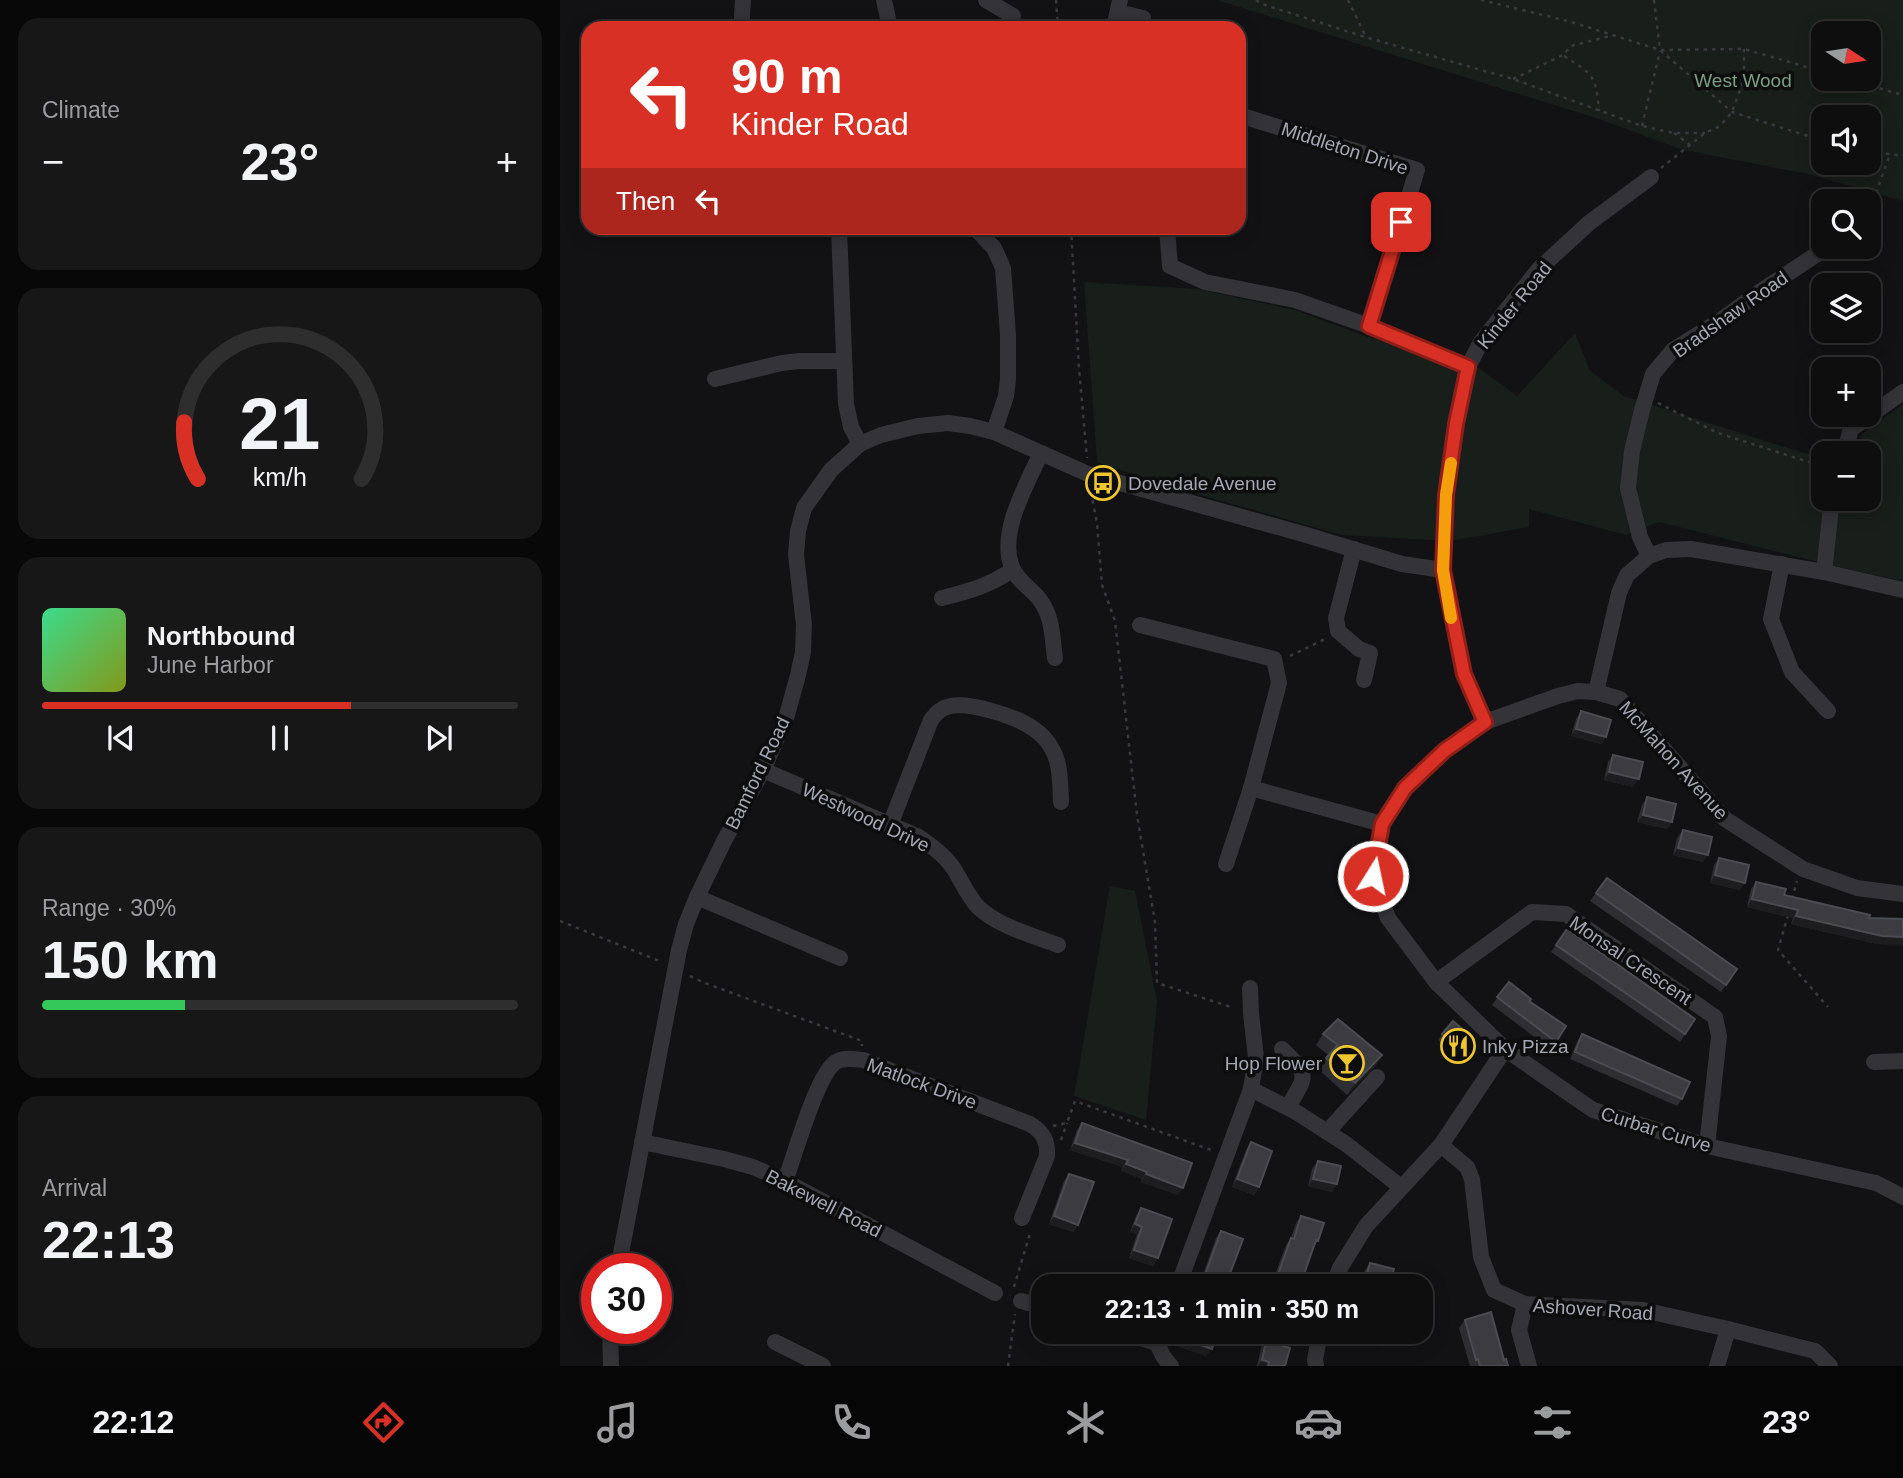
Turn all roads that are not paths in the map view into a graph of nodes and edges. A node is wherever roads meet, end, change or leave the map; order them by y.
1 (743, 0) edge
2 (885, 0) edge
3 (986, 0) edge
4 (1118, 13) edge
5 (1013, 16) dead end
6 (742, 18) dead end
7 (1143, 18) dead end
8 (889, 21) edge
9 (1246, 117) edge
10 (1651, 177) road end
11 (839, 235) edge
12 (983, 235) edge
13 (1168, 235) edge
14 (1811, 258) edge
15 (1369, 326) junction
16 (742, 355) dead end
17 (844, 361) junction
18 (1468, 367) junction
19 (749, 371) junction
20 (715, 379) dead end
21 (1903, 392) edge
22 (994, 432) junction
23 (1848, 441) edge
24 (860, 444) junction
25 (1041, 453) junction
26 (1831, 511) edge
27 (1354, 549) junction
28 (1649, 556) junction
29 (1782, 564) junction
30 (1012, 570) junction
31 (1443, 570) junction
32 (1824, 572) junction
33 (1903, 590) edge
34 (942, 598) dead end
35 (1140, 625) dead end
36 (1055, 658) dead end
37 (1364, 680) dead end
38 (1596, 692) junction
39 (1828, 711) dead end
40 (1485, 722) junction
41 (763, 771) junction
42 (1251, 788) junction
43 (1061, 802) dead end
44 (1382, 824) junction
45 (890, 825) junction
46 (1226, 864) dead end
47 (1903, 894) edge
48 (697, 897) junction
49 (1058, 945) dead end
50 (841, 958) dead end
51 (1436, 982) junction
52 (1250, 988) dead end
53 (1282, 1049) dead end
54 (1505, 1049) junction
55 (1903, 1061) edge
56 (1874, 1062) dead end
57 (1377, 1077) dead end
58 (1251, 1090) junction
59 (1287, 1107) junction
60 (1327, 1132) junction
61 (642, 1142) junction
62 (1441, 1145) junction
63 (1707, 1146) junction
64 (785, 1181) junction
65 (1401, 1187) junction
66 (1903, 1197) edge
67 (1022, 1218) dead end
68 (621, 1253) edge
69 (1183, 1274) edge
70 (1338, 1274) edge
71 (995, 1293) dead end
72 (1021, 1301) dead end
73 (1031, 1304) edge
74 (1525, 1304) junction
75 (1728, 1329) junction
76 (775, 1342) dead end
77 (610, 1344) edge
78 (1160, 1344) edge
79 (1318, 1344) edge
80 (611, 1366) edge
81 (822, 1366) edge
82 (1171, 1366) edge
83 (1316, 1366) edge
84 (1529, 1366) edge
85 (1717, 1366) edge
86 (1830, 1366) edge

1 - 6 street
2 - 8 street
3 - 5 street
4 - 7 street
9 - 15 street, Middleton Drive
10 - 18 street, Kinder Road
11 - 17 street
12 - 22 street
13 - 15 street
14 - 28 street, Bradshaw Road
15 - 18 street
16 - 19 street
17 - 19 street
17 - 24 street
18 - 31 street, Kinder Road
19 - 20 street
21 - 23 street
22 - 24 street, Bamford Road
22 - 25 street, Bamford Road
24 - 41 street, Bamford Road
25 - 27 street, Bamford Road
25 - 30 street
26 - 32 street
27 - 31 street
27 - 37 street
28 - 29 street
28 - 38 street, McMahon Avenue
29 - 32 street
29 - 39 street
30 - 34 street
30 - 36 street
31 - 40 street, Kinder Road
32 - 33 street
35 - 42 street
38 - 40 street, McMahon Avenue
38 - 47 street, McMahon Avenue
40 - 44 street, Curbar Curve
41 - 45 street, Westwood Drive
41 - 48 street, Bamford Road
42 - 44 street
42 - 46 street
43 - 45 street
44 - 51 street, Curbar Curve
45 - 49 street, Westwood Drive
48 - 50 street
48 - 61 street, Bamford Road
51 - 54 street, Curbar Curve
51 - 63 street, Monsal Crescent
52 - 58 street
53 - 59 street
54 - 62 street
54 - 63 street, Curbar Curve
55 - 56 street
57 - 60 street
58 - 59 street
58 - 69 street
59 - 60 street
60 - 65 street
61 - 64 street, Bakewell Road
61 - 68 street, Bamford Road
62 - 65 street
62 - 74 street, Ashover Road
63 - 66 street, Curbar Curve
64 - 67 street, Matlock Drive
64 - 71 street, Bakewell Road
65 - 70 street
72 - 73 street
74 - 75 street, Ashover Road
74 - 84 street
75 - 85 street
75 - 86 street, Ashover Road
76 - 81 street
77 - 80 street
78 - 82 street
79 - 83 street

